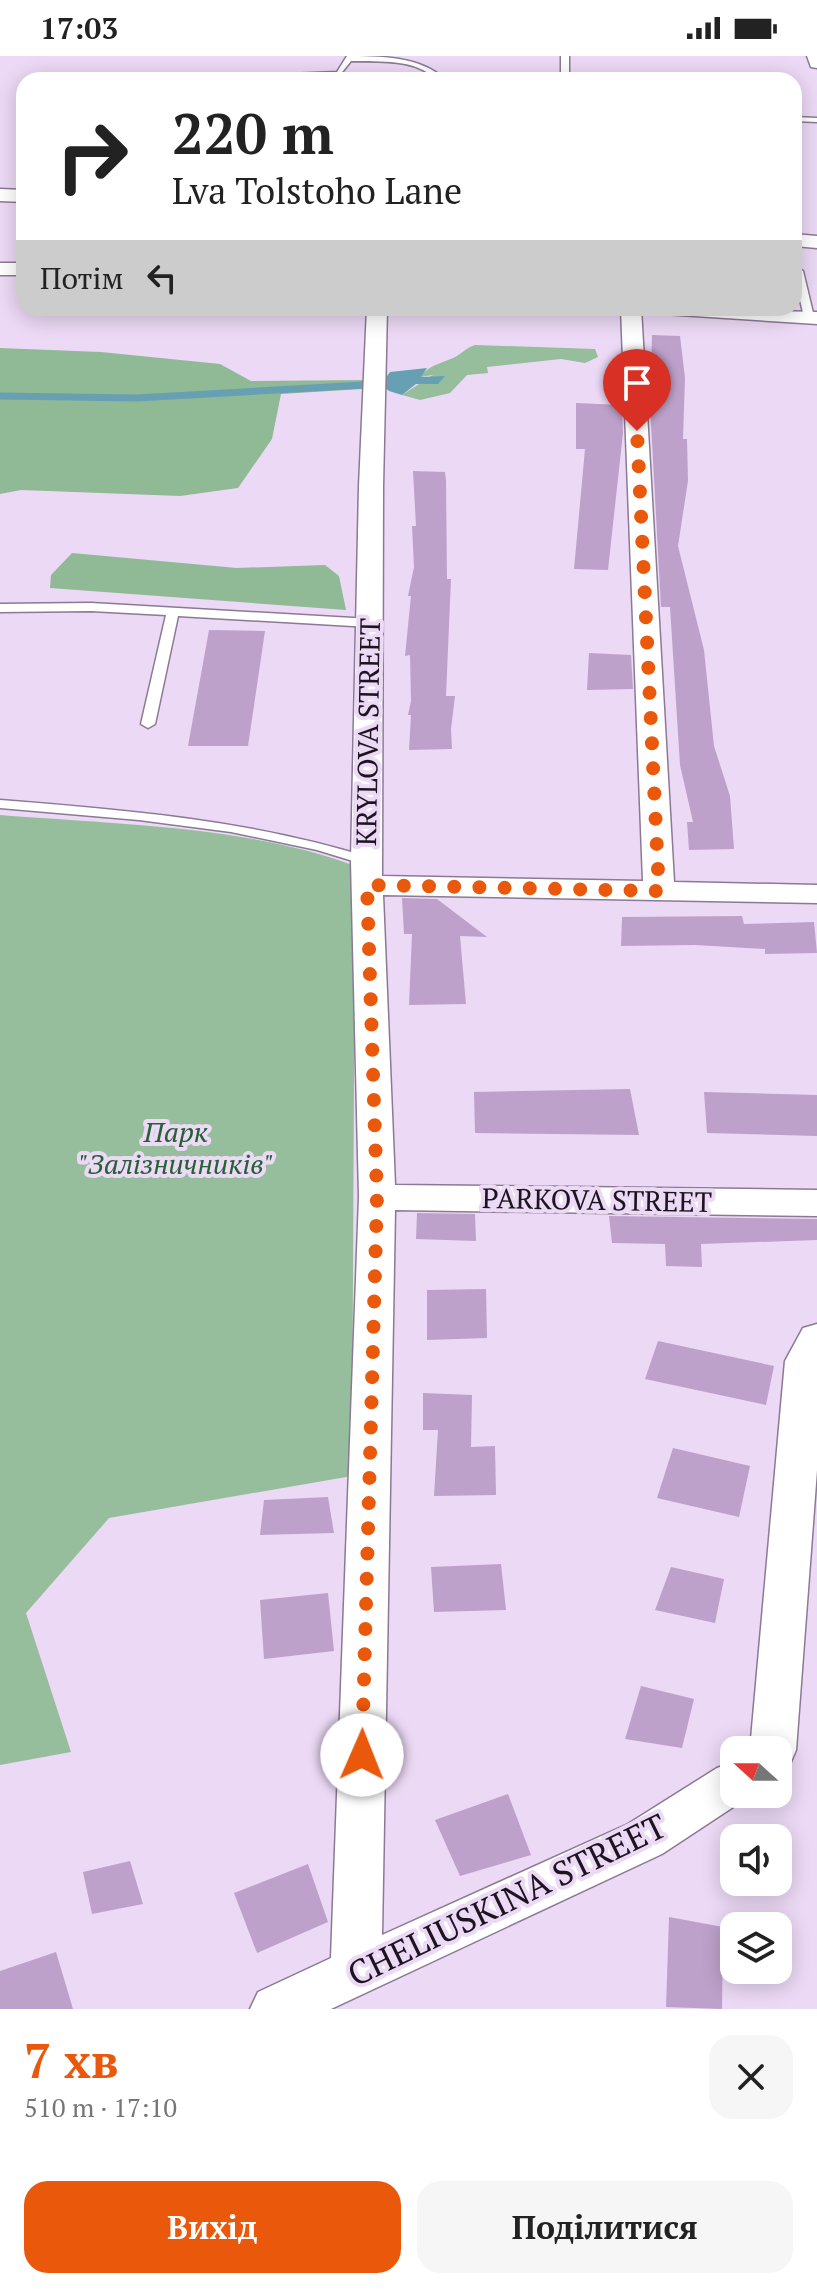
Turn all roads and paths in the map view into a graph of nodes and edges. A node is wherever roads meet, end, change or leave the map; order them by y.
1 (815, 56) edge
2 (351, 58) edge
3 (817, 63) edge
4 (432, 72) edge
5 (802, 284) edge
6 (377, 316) edge
7 (631, 316) edge
8 (783, 316) edge
9 (813, 318) edge
10 (0, 608) edge
11 (173, 612) junction
12 (370, 623) junction
13 (148, 724) dead end
14 (0, 804) edge
15 (366, 873) junction
16 (659, 891) junction
17 (817, 894) edge
18 (377, 1197) junction
19 (817, 1203) edge
20 (817, 1338) edge
21 (774, 1736) edge
22 (720, 1792) edge
23 (356, 1972) junction
24 (276, 2009) edge

1 - 3 street
2 - 4 lane
5 - 9 lane
6 - 12 street, KRYLOVA STREET
7 - 16 street
8 - 9 street
10 - 11 lane
11 - 12 lane
11 - 13 lane
12 - 15 street, KRYLOVA STREET
14 - 15 lane
15 - 16 street
15 - 18 street, KRYLOVA STREET
16 - 17 street
18 - 19 street, PARKOVA STREET
18 - 23 street, KRYLOVA STREET
20 - 21 street
22 - 23 street, CHELIUSKINA STREET
23 - 24 street, CHELIUSKINA STREET

